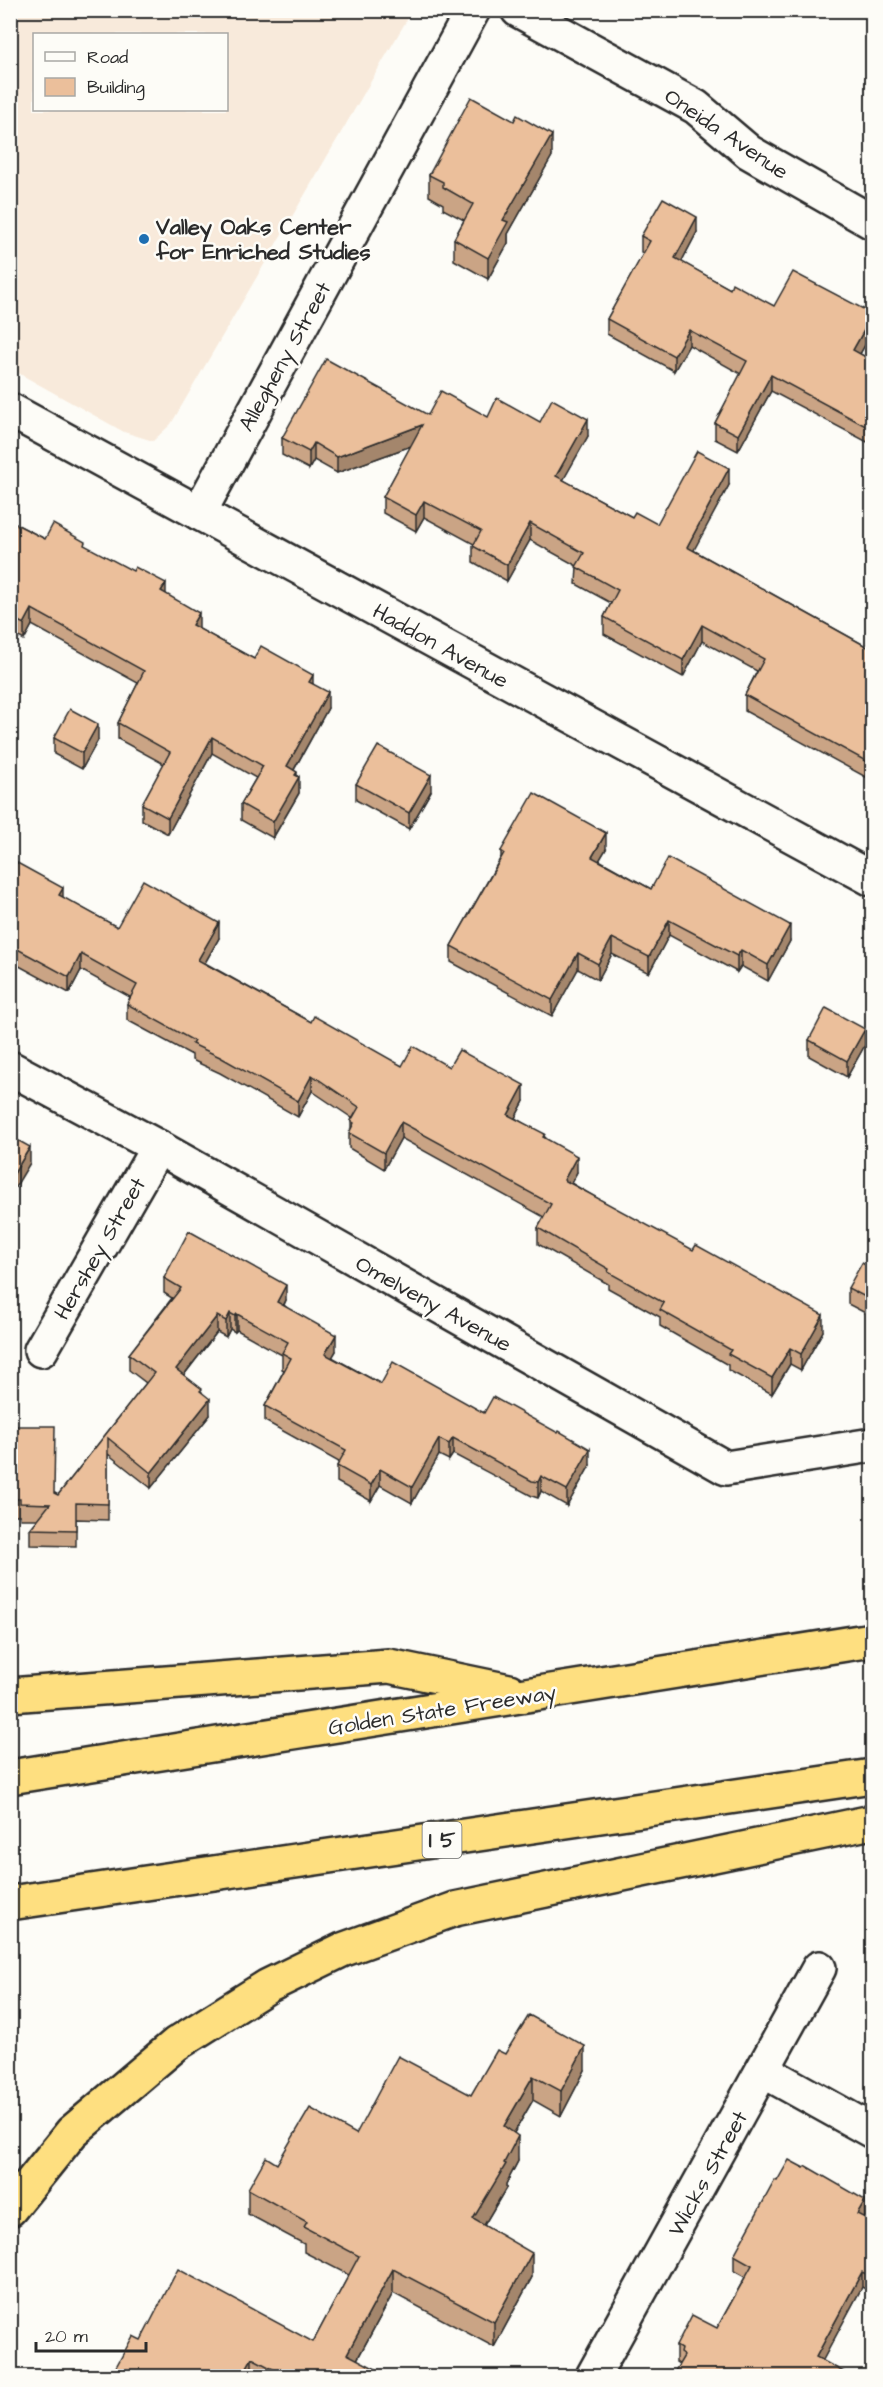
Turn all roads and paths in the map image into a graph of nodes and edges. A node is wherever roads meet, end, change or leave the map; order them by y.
1 (473, 10) edge
2 (518, 10) edge
3 (873, 222) edge
4 (10, 410) edge
5 (199, 513) junction
6 (873, 879) edge
7 (10, 1068) edge
8 (158, 1147) junction
9 (41, 1350) dead end
10 (873, 1445) edge
11 (873, 1640) edge
12 (10, 1695) edge
13 (530, 1695) junction
14 (873, 1776) edge
15 (10, 1777) edge
16 (873, 1822) edge
17 (10, 1903) edge
18 (819, 1968) dead end
19 (764, 2071) junction
20 (873, 2131) edge
21 (10, 2209) edge
22 (593, 2376) edge

1 - 5 street, Allegheny Street
2 - 3 street, Oneida Avenue
4 - 5 street, Haddon Avenue
5 - 6 street, Haddon Avenue
7 - 8 street, Omelveny Avenue
8 - 9 street, Hershey Street
8 - 10 street, Omelveny Avenue
11 - 13 highway, Golden State Freeway
12 - 13 highway
13 - 15 highway, Golden State Freeway
14 - 17 highway, I 5
16 - 21 highway
18 - 19 street, Wicks Street
19 - 20 street
19 - 22 street, Wicks Street

